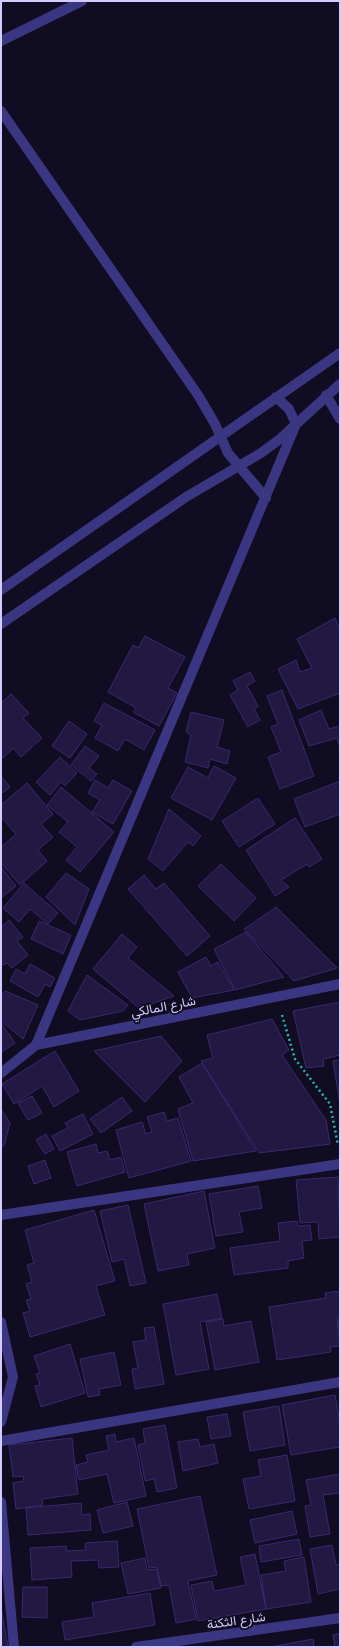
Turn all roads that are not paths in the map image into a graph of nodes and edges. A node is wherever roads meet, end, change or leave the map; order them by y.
1 (82, 1) edge
2 (1, 41) edge
3 (1, 111) edge
4 (340, 353) edge
5 (340, 384) edge
6 (326, 395) junction
7 (276, 397) junction
8 (340, 419) edge
9 (296, 424) junction
10 (221, 437) junction
11 (239, 467) junction
12 (266, 498) junction
13 (1, 590) edge
14 (1, 624) edge
15 (340, 984) edge
16 (36, 1045) junction
17 (1, 1073) edge
18 (340, 1164) edge
19 (1, 1215) edge
20 (1, 1322) edge
21 (340, 1382) edge
22 (1, 1422) edge
23 (1, 1441) edge
24 (1, 1502) edge
25 (340, 1618) edge
26 (14, 1647) edge
27 (136, 1647) edge

1 - 2 street
3 - 10 street
4 - 7 street
5 - 6 street
6 - 8 street
6 - 9 street
7 - 9 street
7 - 10 street
9 - 11 street
9 - 12 street
10 - 11 street
10 - 13 street
11 - 12 street
11 - 14 street
12 - 16 street
15 - 16 street, شارع المالكي
16 - 17 street, شارع المالكي
18 - 19 street
20 - 22 street
21 - 23 street
24 - 26 street
25 - 27 street, شارع الثكنة

